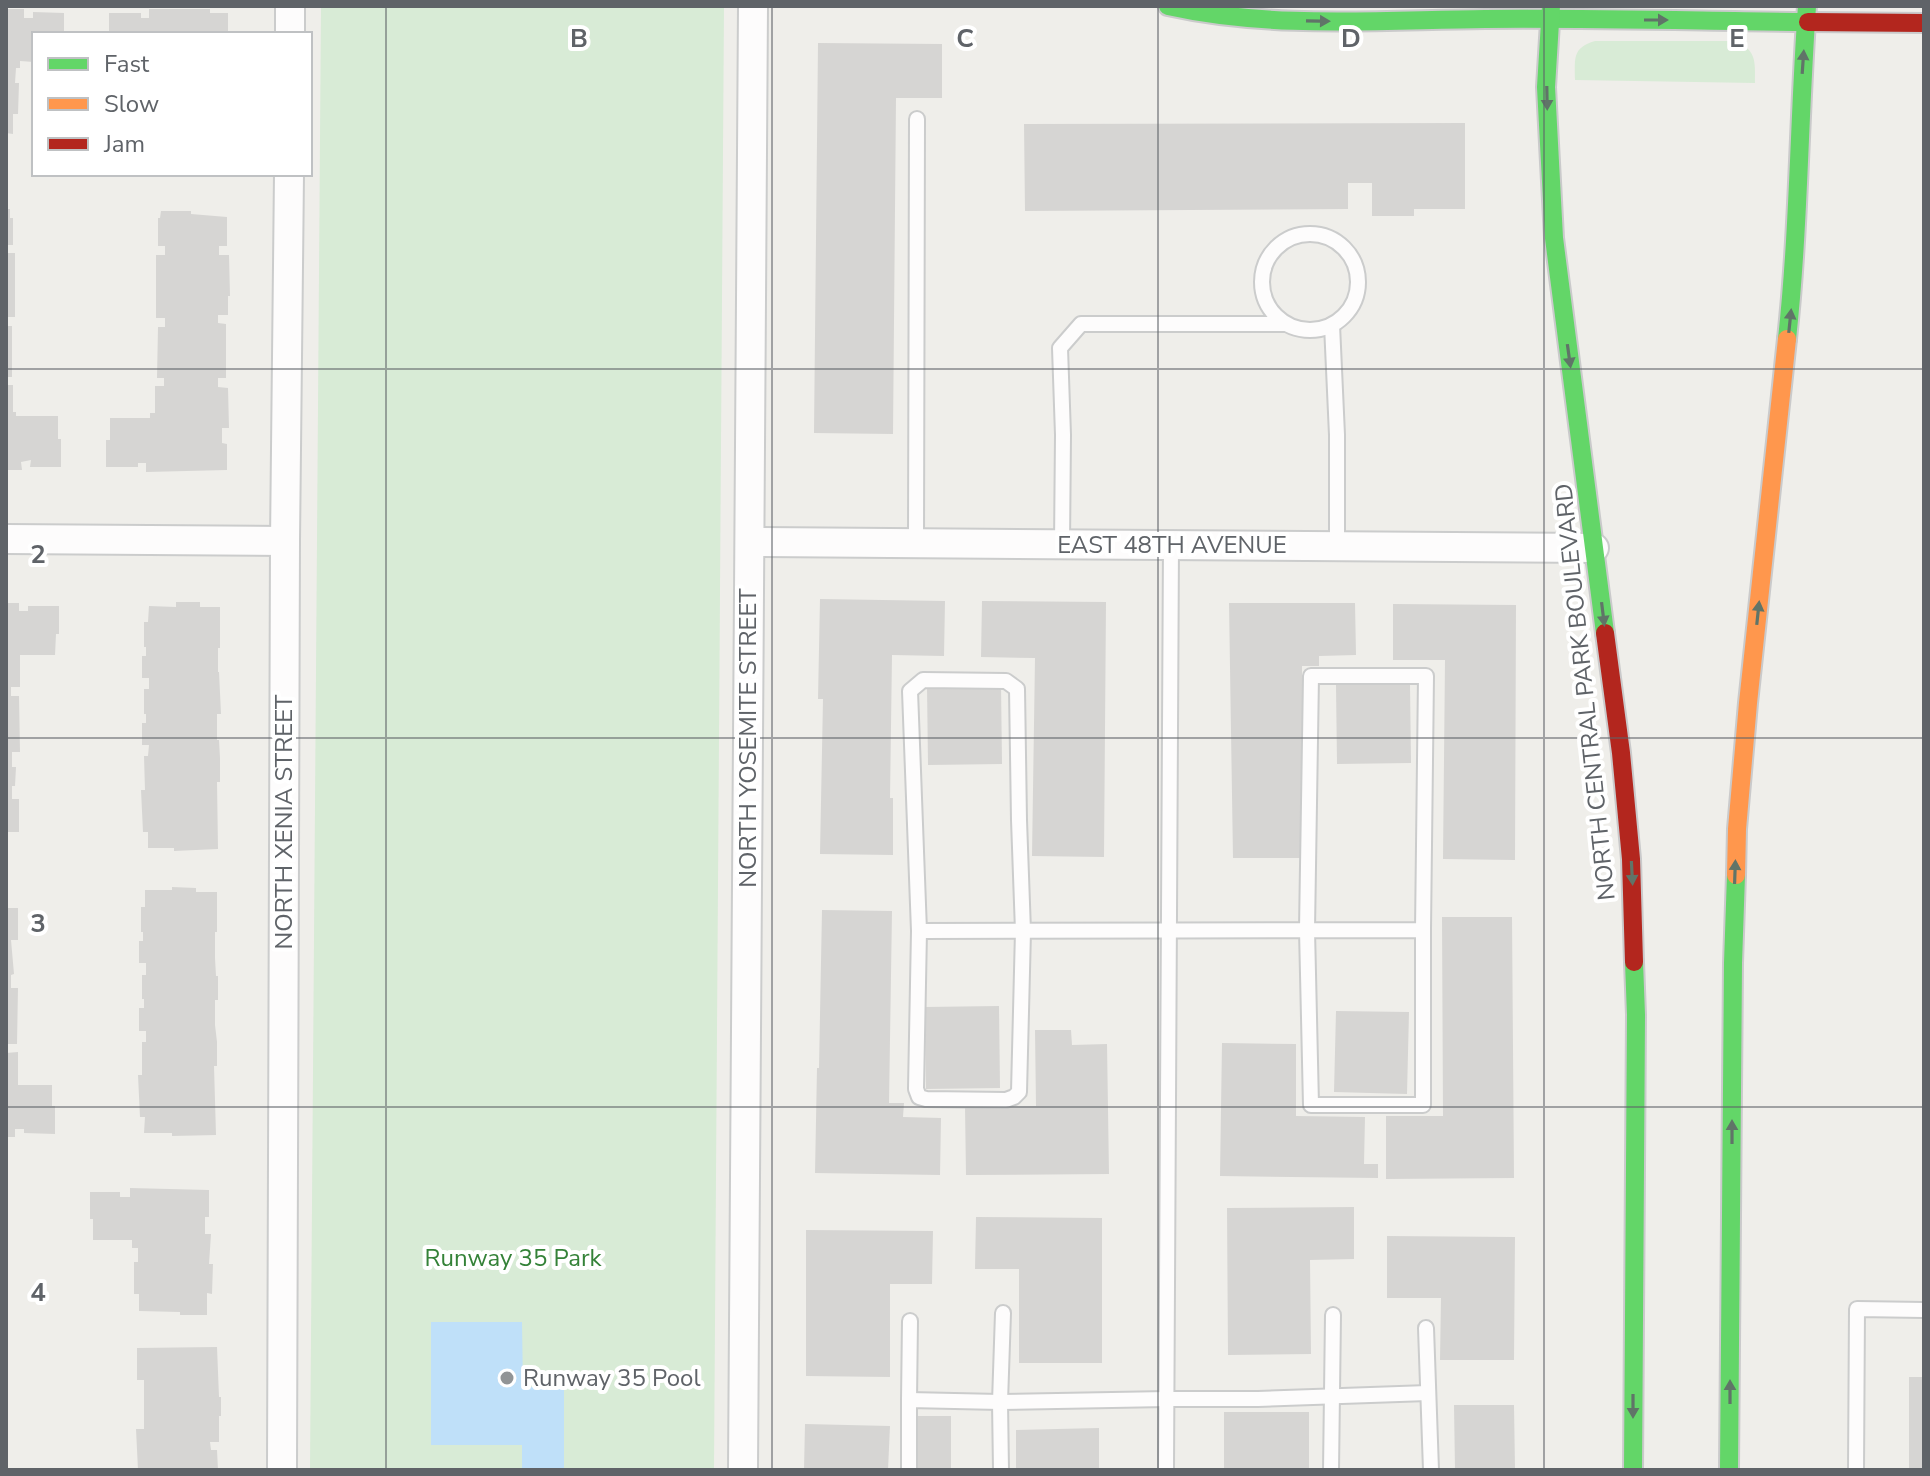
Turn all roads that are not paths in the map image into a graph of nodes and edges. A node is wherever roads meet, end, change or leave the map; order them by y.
1 (290, 6) edge
2 (753, 6) edge
3 (1168, 6) edge
4 (1551, 13) edge
5 (1806, 14) edge
6 (1924, 23) edge
7 (290, 32) edge
8 (917, 119) dead end
9 (289, 176) edge
10 (1285, 324) junction
11 (1332, 325) junction
12 (6, 539) edge
13 (285, 541) junction
14 (750, 542) junction
15 (916, 543) junction
16 (1062, 544) junction
17 (1171, 544) junction
18 (1337, 546) junction
19 (1594, 548) junction
20 (1307, 930) junction
21 (1423, 930) junction
22 (919, 931) junction
23 (1023, 931) junction
24 (1169, 932) junction
25 (1924, 1310) edge
26 (1003, 1313) dead end
27 (1333, 1315) dead end
28 (910, 1321) dead end
29 (1426, 1328) dead end
30 (1428, 1393) junction
31 (1330, 1396) junction
32 (1167, 1399) junction
33 (909, 1400) junction
34 (1000, 1402) junction
35 (282, 1470) edge
36 (743, 1470) edge
37 (909, 1470) edge
38 (1001, 1470) edge
39 (1166, 1470) edge
40 (1331, 1470) edge
41 (1431, 1470) edge
42 (1633, 1470) edge
43 (1729, 1470) edge
44 (1856, 1470) edge

1 - 7 street
2 - 14 street, NORTH YOSEMITE STREET
3 -> 4 main road
4 -> 5 main road
4 -> 19 main road, NORTH CENTRAL PARK BOULEVARD
5 - 6 main road
43 -> 5 main road
8 - 15 lane
9 - 13 street, NORTH XENIA STREET
10 - 11 lane
10 - 11 lane
10 - 16 lane
11 - 18 lane
12 - 13 street
13 - 35 street, NORTH XENIA STREET
14 - 15 street, EAST 48TH AVENUE
14 - 36 street, NORTH YOSEMITE STREET
15 - 16 street, EAST 48TH AVENUE
16 - 17 street, EAST 48TH AVENUE
17 - 18 street, EAST 48TH AVENUE
17 - 24 lane
18 - 19 street, EAST 48TH AVENUE
19 -> 42 main road, NORTH CENTRAL PARK BOULEVARD
20 - 21 lane
20 - 21 lane
20 - 21 lane
20 - 24 lane
22 - 23 lane
22 - 23 lane
22 - 23 lane
23 - 24 lane
24 - 32 lane
25 - 44 lane
26 - 34 lane
27 - 31 lane
28 - 33 lane
29 - 30 lane
30 - 31 lane
30 - 41 lane
31 - 32 lane
31 - 40 lane
32 - 34 lane
32 - 39 lane
33 - 34 lane
33 - 37 lane
34 - 38 lane

